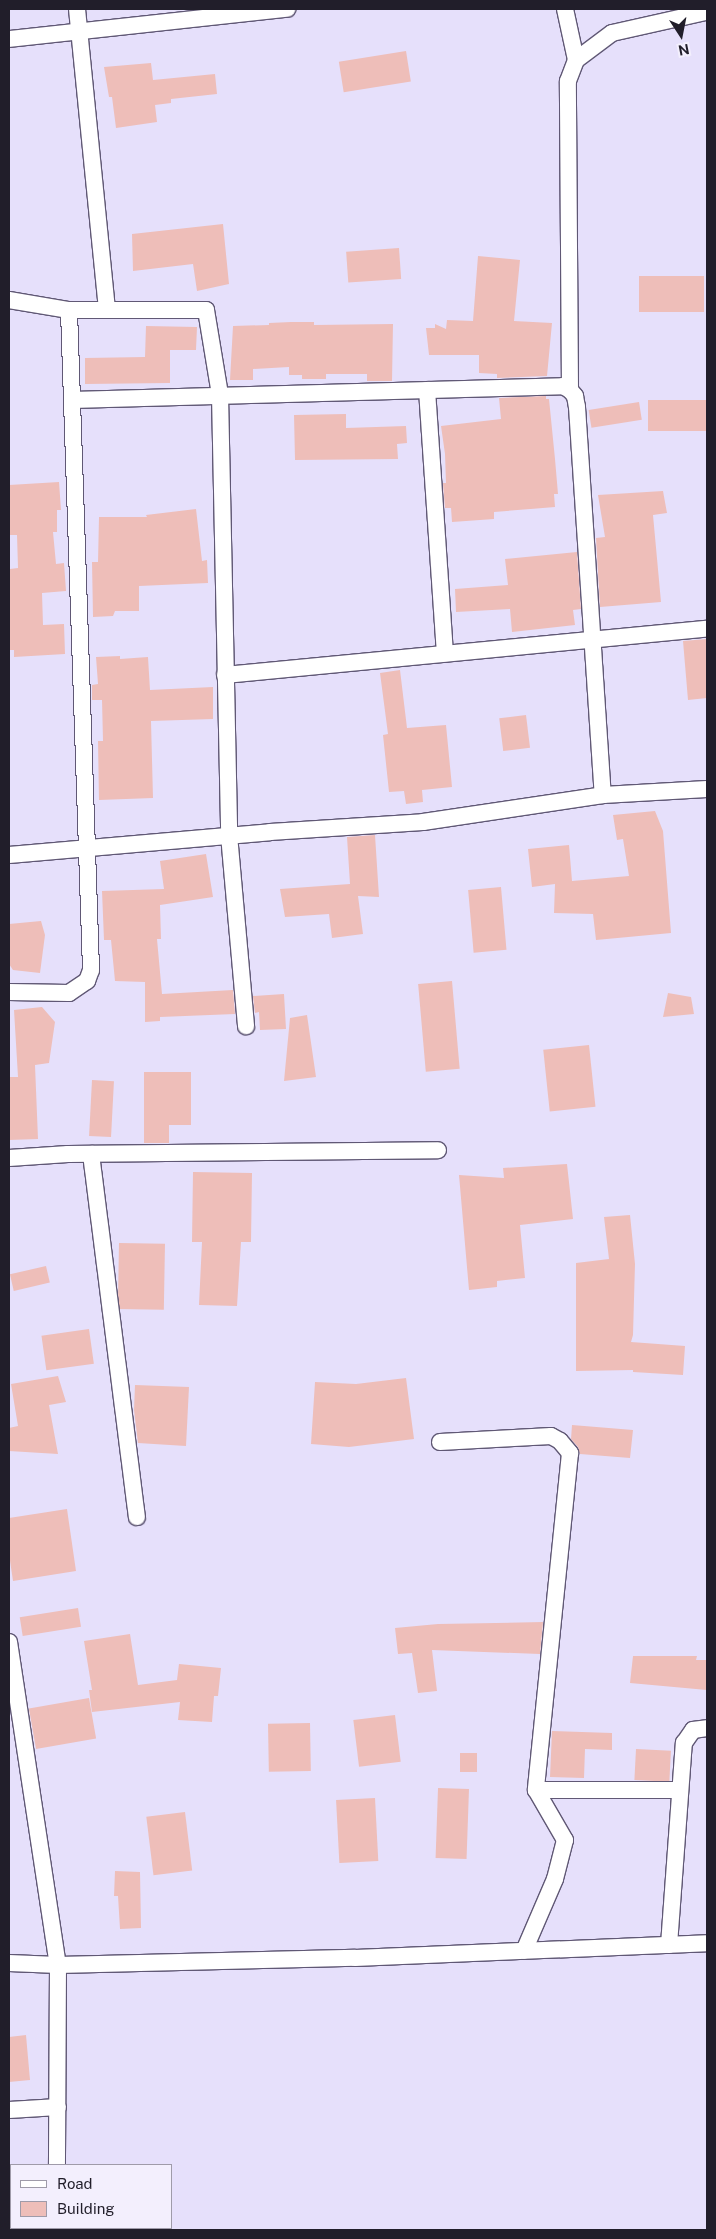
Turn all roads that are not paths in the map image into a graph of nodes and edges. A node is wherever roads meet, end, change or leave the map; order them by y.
1 (78, 9) edge
2 (287, 9) edge
3 (565, 9) edge
4 (231, 11) edge
5 (707, 16) edge
6 (80, 32) junction
7 (9, 39) edge
8 (576, 60) junction
9 (9, 300) edge
10 (108, 309) junction
11 (69, 310) junction
12 (427, 390) junction
13 (570, 390) junction
14 (220, 394) junction
15 (72, 400) junction
16 (707, 629) edge
17 (591, 641) junction
18 (445, 653) junction
19 (225, 675) junction
20 (707, 789) edge
21 (603, 795) junction
22 (229, 835) junction
23 (87, 848) junction
24 (9, 855) edge
25 (9, 992) edge
26 (246, 1026) dead end
27 (438, 1150) dead end
28 (90, 1154) junction
29 (9, 1158) edge
30 (440, 1442) dead end
31 (137, 1517) dead end
32 (9, 1642) edge
33 (707, 1728) edge
34 (536, 1790) junction
35 (680, 1790) junction
36 (707, 1943) edge
37 (669, 1945) junction
38 (524, 1951) junction
39 (9, 1963) edge
40 (58, 1965) junction
41 (58, 2106) junction
42 (9, 2110) edge
43 (57, 2164) edge

1 - 6 street
2 - 4 street
3 - 8 street
4 - 6 street
5 - 8 street
6 - 7 street
6 - 10 street
8 - 13 street
9 - 11 street
10 - 11 street
10 - 14 street
11 - 15 street
12 - 13 street
12 - 14 street
12 - 18 street
13 - 17 street
14 - 15 street
14 - 19 street
15 - 23 street
16 - 17 street
17 - 18 street
17 - 21 street
18 - 19 street
19 - 22 street
20 - 21 street
21 - 22 street
22 - 23 street
22 - 26 street
23 - 24 street
23 - 25 street
27 - 28 street
28 - 29 street
28 - 31 street
30 - 34 street
32 - 40 street
33 - 35 street
34 - 35 street
34 - 38 street
35 - 37 street
36 - 37 street
37 - 38 street
38 - 40 street
39 - 40 street
40 - 41 street
41 - 42 street
41 - 43 street

